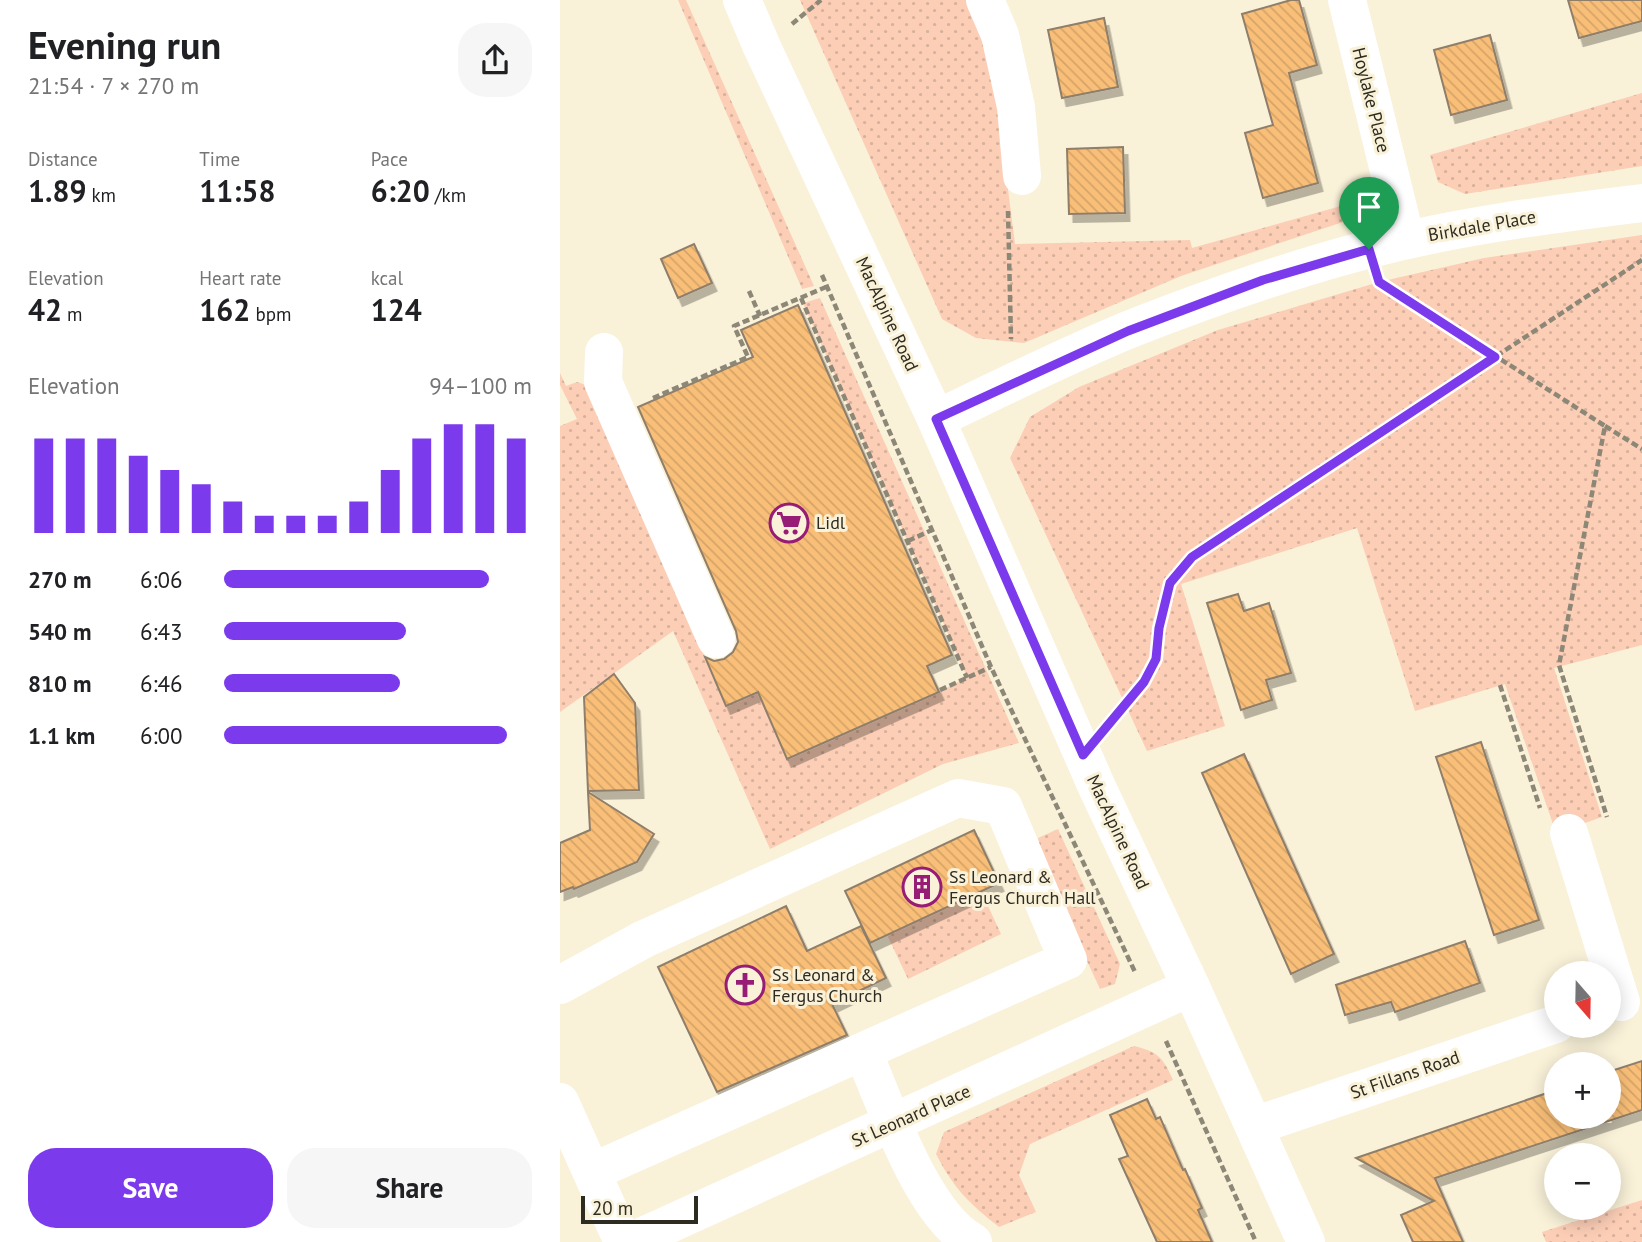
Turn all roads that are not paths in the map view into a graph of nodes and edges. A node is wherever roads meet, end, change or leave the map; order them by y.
1 (742, 0) edge
2 (985, 0) edge
3 (1347, 0) edge
4 (1022, 176) road end
5 (1642, 203) edge
6 (1406, 240) junction
7 (604, 367) road end
8 (936, 419) junction
9 (716, 639) dead end
10 (1569, 834) road end
11 (560, 985) edge
12 (1191, 987) junction
13 (1624, 1002) edge
14 (1544, 1028) edge
15 (863, 1052) junction
16 (560, 1102) edge
17 (894, 1123) junction
18 (1254, 1126) junction
19 (592, 1172) junction
20 (961, 1240) edge
21 (624, 1242) edge
22 (629, 1242) edge
23 (1306, 1242) edge

1 - 8 street, MacAlpine Road
2 - 4 street
3 - 6 street, Hoylake Place
5 - 6 street, Birkdale Place
6 - 8 street, Birkdale Place
7 - 9 street
8 - 12 street, MacAlpine Road
10 - 13 street
11 - 15 street
12 - 17 street, St Leonard Place
12 - 18 street, MacAlpine Road
14 - 18 street, St Fillans Road
15 - 17 street
15 - 19 street
16 - 19 street
17 - 20 street
17 - 22 street, St Leonard Place
18 - 23 street, MacAlpine Road
19 - 21 street

